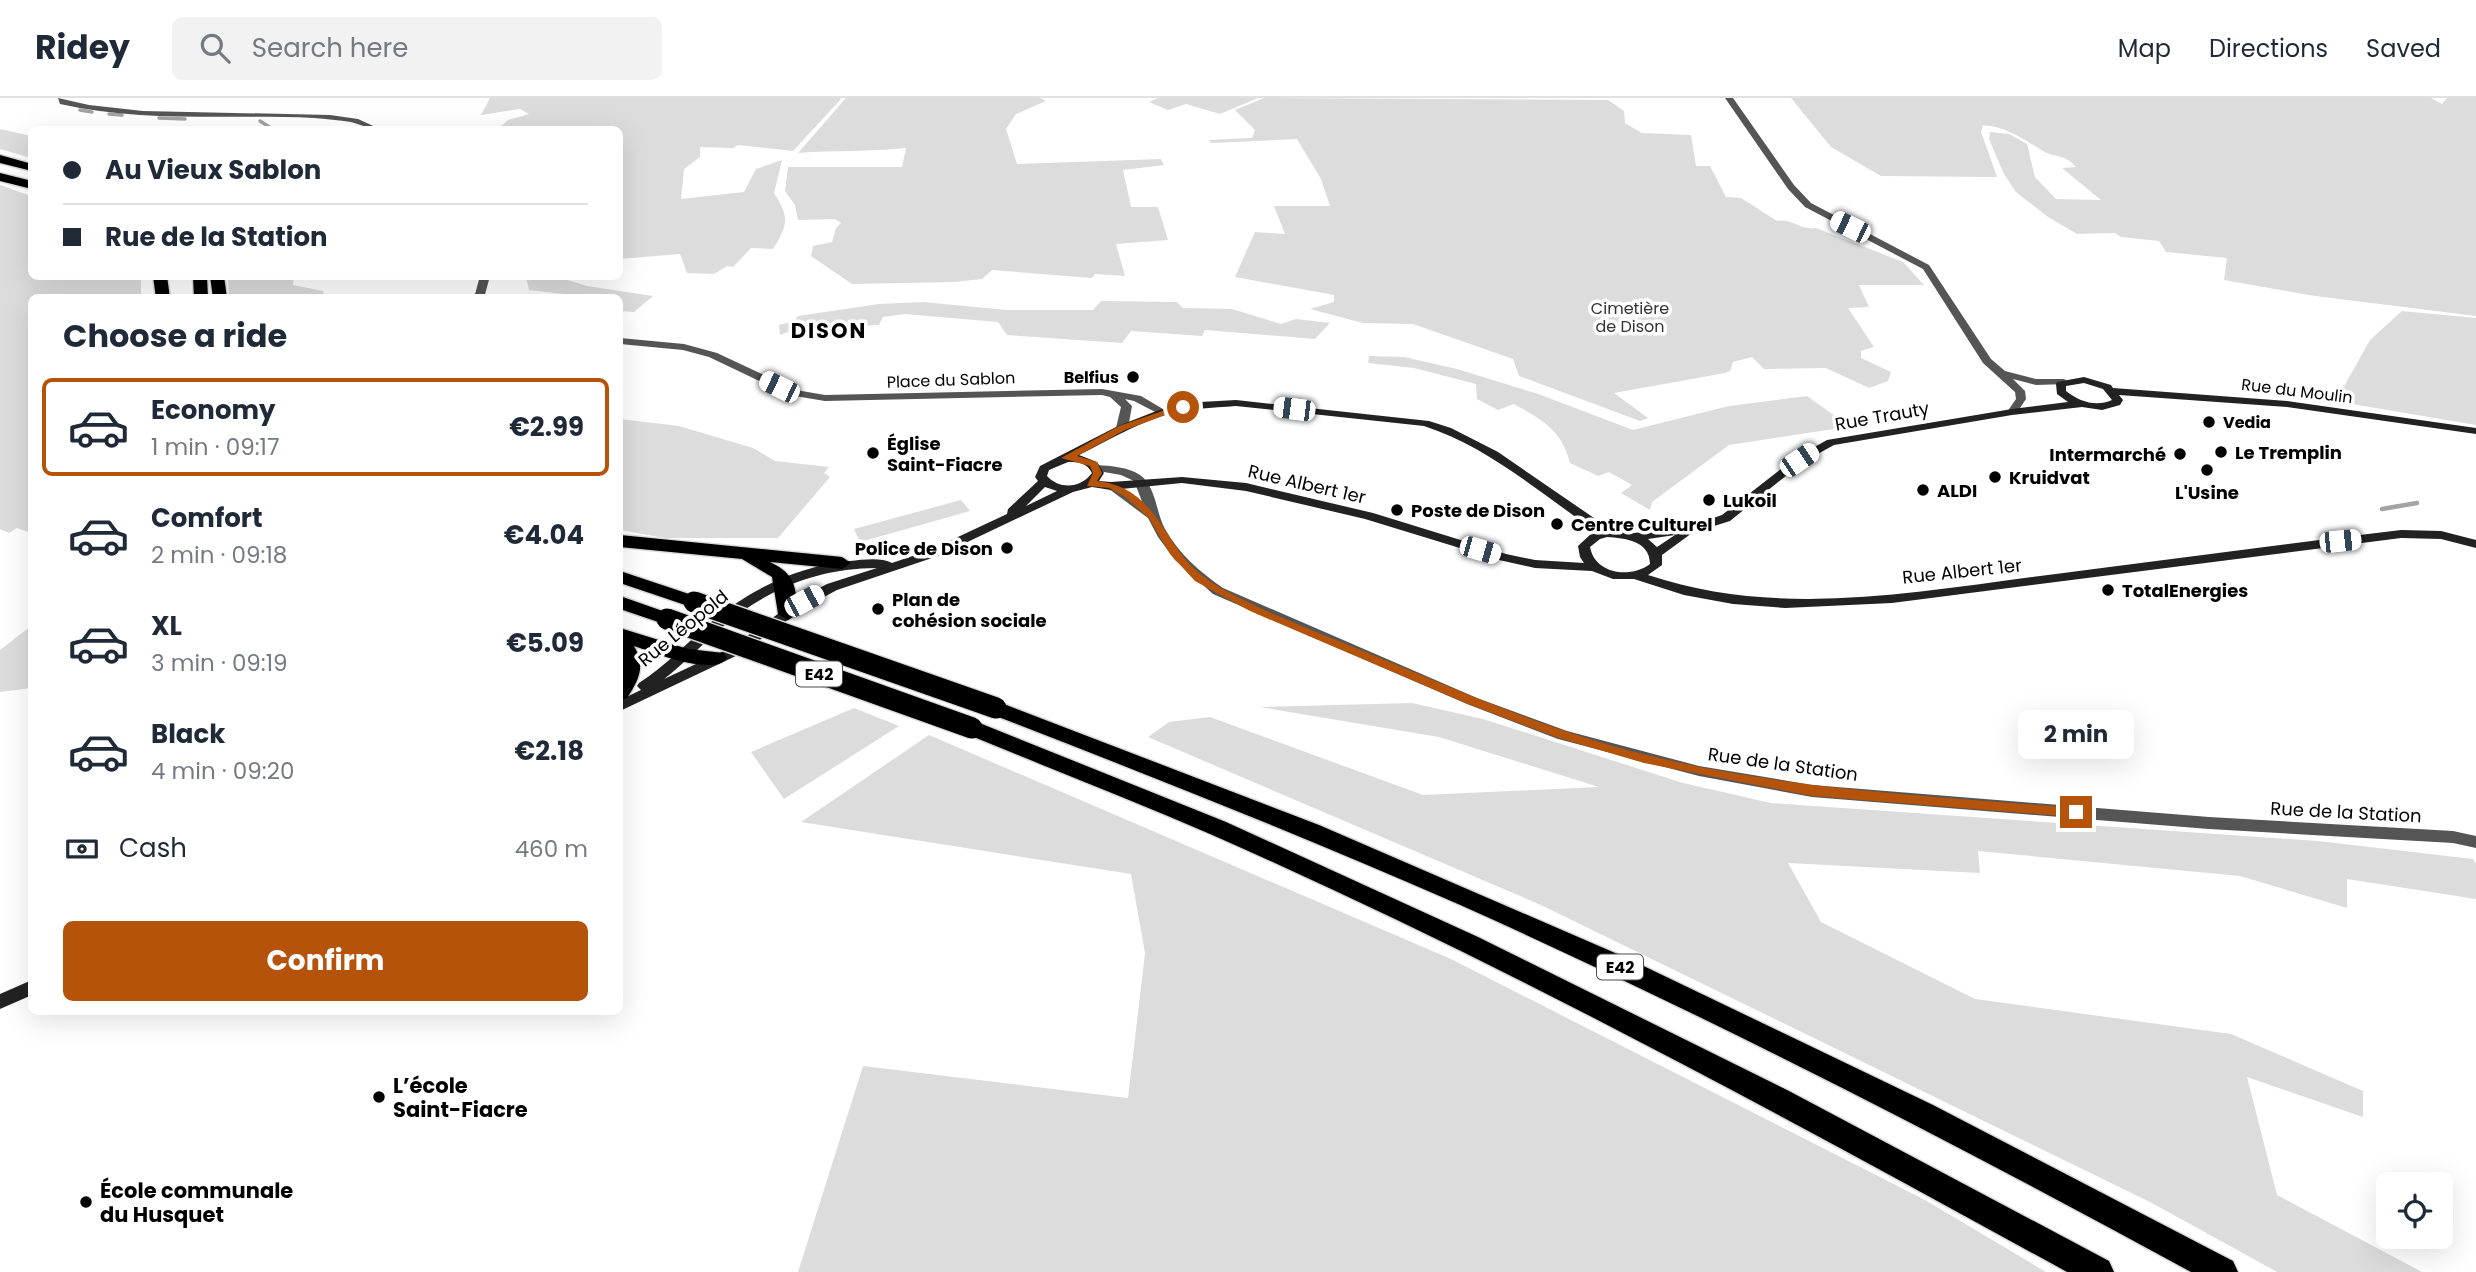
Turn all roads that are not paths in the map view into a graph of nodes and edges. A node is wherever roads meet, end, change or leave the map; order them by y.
1 (62, 98) edge
2 (1729, 98) edge
3 (364, 126) edge
4 (0, 159) edge
5 (28, 167) edge
6 (0, 177) edge
7 (28, 184) edge
8 (623, 341) edge
9 (2000, 371) junction
10 (2063, 387) junction
11 (2113, 391) junction
12 (1110, 393) junction
13 (2082, 404) junction
14 (2016, 411) junction
15 (1163, 412) junction
16 (1122, 428) junction
17 (2476, 431) edge
18 (1066, 458) junction
19 (1097, 468) junction
20 (1044, 482) junction
21 (1142, 483) junction
22 (1090, 484) junction
23 (1111, 486) junction
24 (1071, 489) junction
25 (1153, 516) junction
26 (1000, 520) junction
27 (1692, 529) junction
28 (1607, 533) junction
29 (1634, 537) junction
30 (623, 541) edge
31 (2476, 544) edge
32 (1656, 553) junction
33 (732, 554) junction
34 (842, 563) junction
35 (894, 564) junction
36 (1594, 566) junction
37 (1637, 576) junction
38 (623, 578) edge
39 (784, 581) junction
40 (623, 603) edge
41 (788, 614) junction
42 (623, 635) edge
43 (623, 646) edge
44 (686, 656) junction
45 (717, 659) junction
46 (623, 688) edge
47 (623, 701) edge
48 (623, 702) edge
49 (2476, 842) edge
50 (28, 989) edge
51 (0, 1002) edge
52 (2098, 1272) edge
53 (2222, 1272) edge

1 - 3 street
2 - 9 street
4 - 5 highway
6 - 7 highway
8 - 12 street, Place du Sablon
9 - 10 street
9 - 14 street
10 - 11 main road, Rue du Moulin
10 - 13 main road
10 - 14 main road, Rue Trauty
11 - 13 main road, Rue Trauty
11 - 17 main road, Rue du Moulin
12 - 15 street, Place du Sablon
12 - 16 street
13 - 14 main road, Rue Trauty
14 - 27 main road, Rue Trauty
15 - 16 main road
15 - 28 main road
16 - 18 main road
18 - 19 main road
18 - 20 main road, Rue Léopold
19 - 21 street
19 - 22 main road
20 - 24 main road
20 - 26 main road, Rue Léopold
21 - 23 main road, Rue Albert 1er
21 - 25 street, Rue de la Station
21 - 36 main road, Rue Albert 1er
22 - 23 main road, Rue Albert 1er
22 - 24 main road, Rue Léopold
23 - 25 street, Rue de la Station
24 - 26 main road, Rue Léopold
25 - 49 street, Rue de la Station
26 - 35 main road, Rue Léopold
27 - 29 main road, Rue Trauty
27 - 32 main road, Rue Trauty
28 - 29 main road, Rue Trauty
28 - 36 main road
29 - 32 main road, Rue Trauty
30 - 33 highway
31 - 37 main road, Rue Albert 1er
32 - 37 main road, Rue Trauty
33 - 34 highway
33 - 39 highway
34 - 35 main road, Rue Léopold
34 - 39 main road, Rue Léopold
35 - 41 main road, Rue Léopold
36 - 37 main road
38 - 53 highway, E42, bridge
39 - 41 highway
39 - 44 main road, Rue Léopold
40 - 52 highway, E42, bridge
41 - 45 main road, Rue Léopold
42 - 44 highway
43 - 46 highway
44 - 45 highway
44 - 47 main road, Rue Léopold
45 - 48 main road, Rue Léopold
50 - 51 main road

